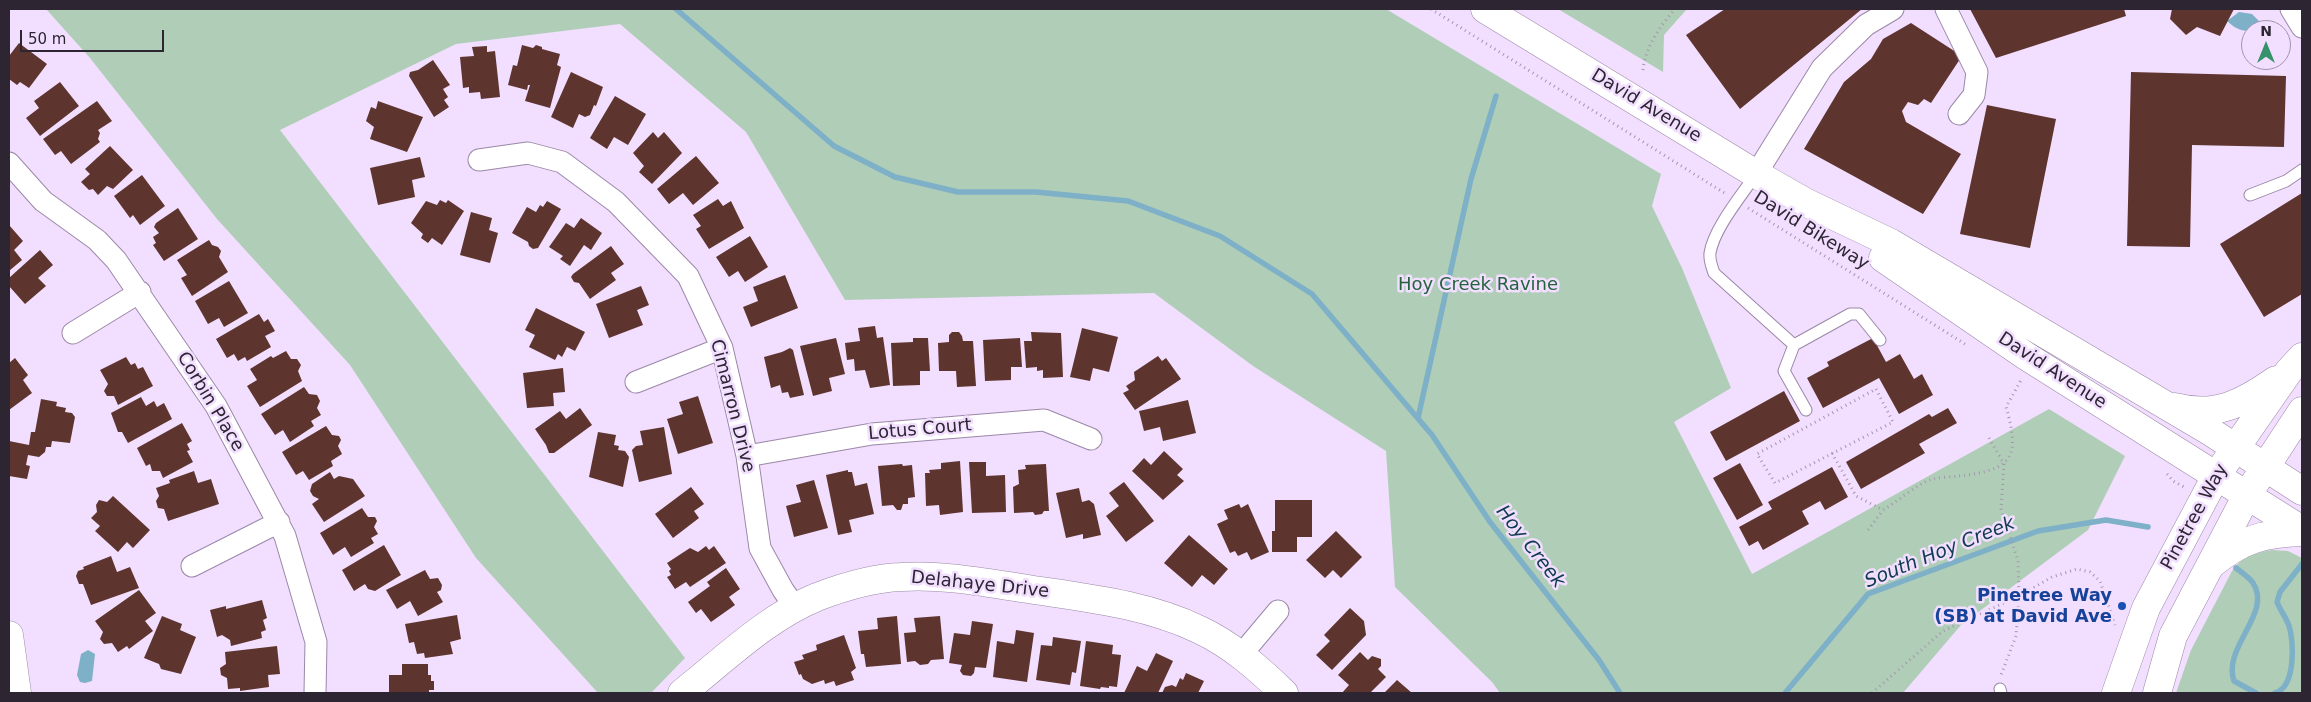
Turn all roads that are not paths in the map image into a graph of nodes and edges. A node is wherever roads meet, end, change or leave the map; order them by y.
1 (1485, 9) edge
2 (1893, 9) edge
3 (1946, 9) edge
4 (2291, 9) edge
5 (2302, 26) edge
6 (1959, 114) dead end
7 (478, 160) dead end
8 (9, 163) edge
9 (2302, 170) edge
10 (1756, 174) junction
11 (2250, 195) dead end
12 (1807, 204) junction
13 (140, 292) junction
14 (73, 334) dead end
15 (1880, 340) dead end
16 (1794, 345) junction
17 (722, 348) junction
18 (2295, 364) edge
19 (636, 382) dead end
20 (2166, 405) junction
21 (1806, 410) dead end
22 (2302, 411) edge
23 (1091, 440) dead end
24 (2235, 447) junction
25 (747, 456) junction
26 (2264, 465) junction
27 (2216, 476) junction
28 (2302, 491) edge
29 (2247, 494) junction
30 (279, 522) junction
31 (2302, 531) edge
32 (192, 566) dead end
33 (2208, 568) junction
34 (795, 607) junction
35 (1278, 611) dead end
36 (9, 635) edge
37 (1241, 655) junction
38 (17, 693) edge
39 (315, 693) edge
40 (682, 693) edge
41 (1284, 693) edge
42 (2116, 693) edge
43 (2157, 693) edge

1 - 10 main road, David Avenue
2 - 10 street
3 - 6 street
4 - 5 street
7 - 17 street, Cimarron Drive
8 - 13 street, Corbin Place
9 - 11 lane
10 - 12 main road, David Avenue
10 - 16 lane
12 - 20 main road, David Avenue
12 - 27 main road, David Avenue
13 - 14 street
13 - 30 street, Corbin Place
15 - 16 lane
16 - 21 lane
17 - 19 street
17 - 25 street, Cimarron Drive
18 - 20 main road
18 - 24 main road, Pinetree Way
20 - 24 main road, David Avenue
22 - 26 main road, Pinetree Way
23 - 25 street, Lotus Court
24 - 26 main road, David Avenue
24 - 27 main road, Pinetree Way
25 - 34 street, Cimarron Drive
26 - 28 main road, David Avenue
26 - 29 main road, Pinetree Way
27 - 29 main road, David Avenue
27 - 42 main road, Pinetree Way
29 - 31 main road, David Avenue
29 - 33 main road, Pinetree Way
30 - 32 street
30 - 39 street, Corbin Place
31 - 33 main road
33 - 43 main road, Pinetree Way
34 - 37 main road, Delahaye Drive
34 - 40 main road, Delahaye Drive
35 - 37 street
36 - 38 main road
37 - 41 main road, Delahaye Drive

